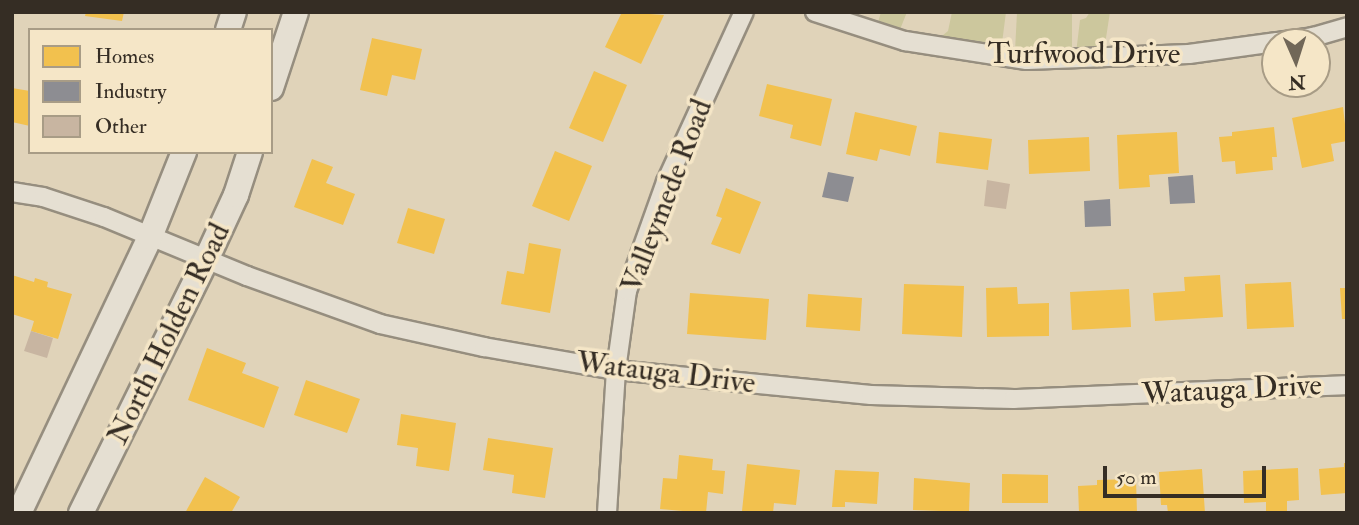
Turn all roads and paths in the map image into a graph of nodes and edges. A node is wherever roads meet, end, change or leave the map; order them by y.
1 (296, 12) edge
2 (744, 12) edge
3 (815, 12) edge
4 (1261, 44) edge
5 (273, 82) edge
6 (183, 154) edge
7 (249, 154) edge
8 (12, 192) edge
9 (150, 237) junction
10 (206, 260) junction
11 (616, 370) junction
12 (1347, 385) edge
13 (19, 513) edge
14 (81, 513) edge
15 (607, 513) edge

1 - 5 main road
2 - 11 street, Valleymede Road
3 - 4 street, Turfwood Drive
6 - 9 main road, North Holden Road
7 - 10 main road, North Holden Road
8 - 9 street, Watauga Drive
9 - 10 street, Watauga Drive
9 - 13 main road, North Holden Road
10 - 11 street, Watauga Drive
10 - 14 main road, North Holden Road
11 - 12 street, Watauga Drive
11 - 15 street, Valleymede Road

